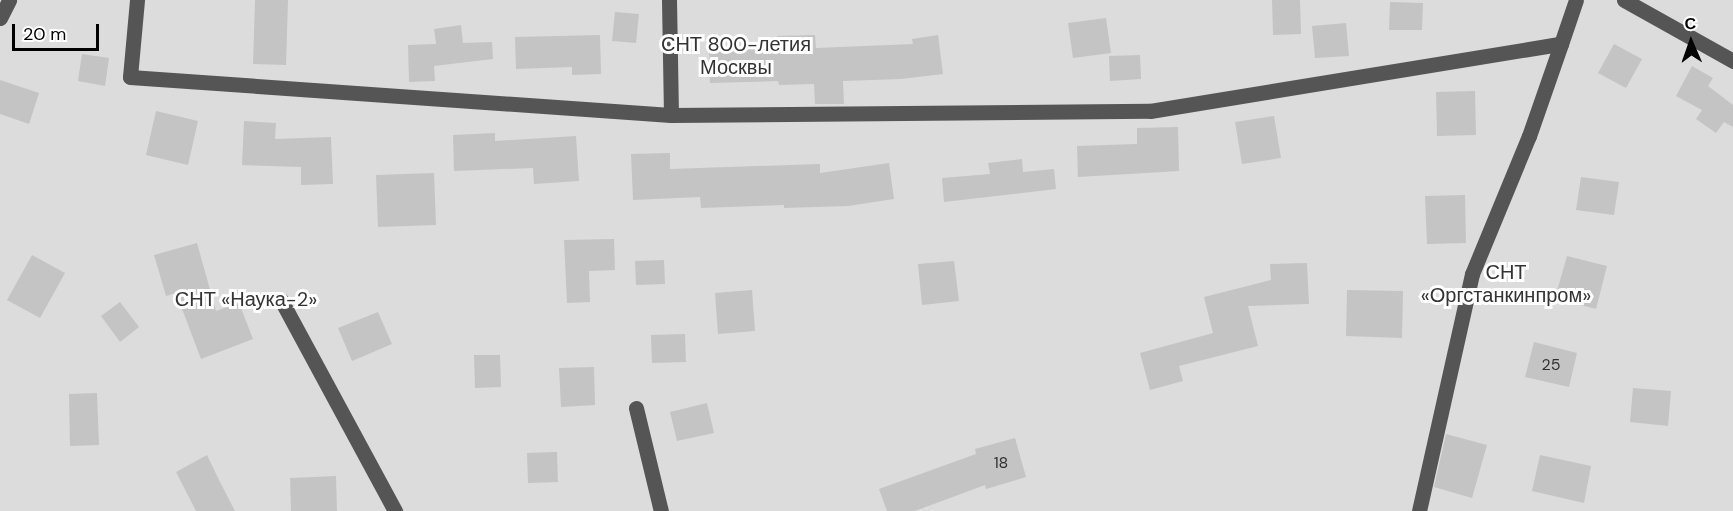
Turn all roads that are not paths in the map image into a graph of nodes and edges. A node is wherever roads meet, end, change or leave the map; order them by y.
1 (9, 0) edge
2 (137, 0) edge
3 (669, 0) edge
4 (1576, 0) edge
5 (1624, 0) edge
6 (0, 18) edge
7 (1560, 44) junction
8 (1733, 61) edge
9 (671, 115) junction
10 (281, 300) dead end
11 (636, 408) dead end
12 (396, 511) edge
13 (662, 511) edge
14 (1419, 511) edge

1 - 6 street
2 - 9 street
3 - 9 street
4 - 7 street
5 - 8 street
7 - 9 street
7 - 14 street
10 - 12 street
11 - 13 street

